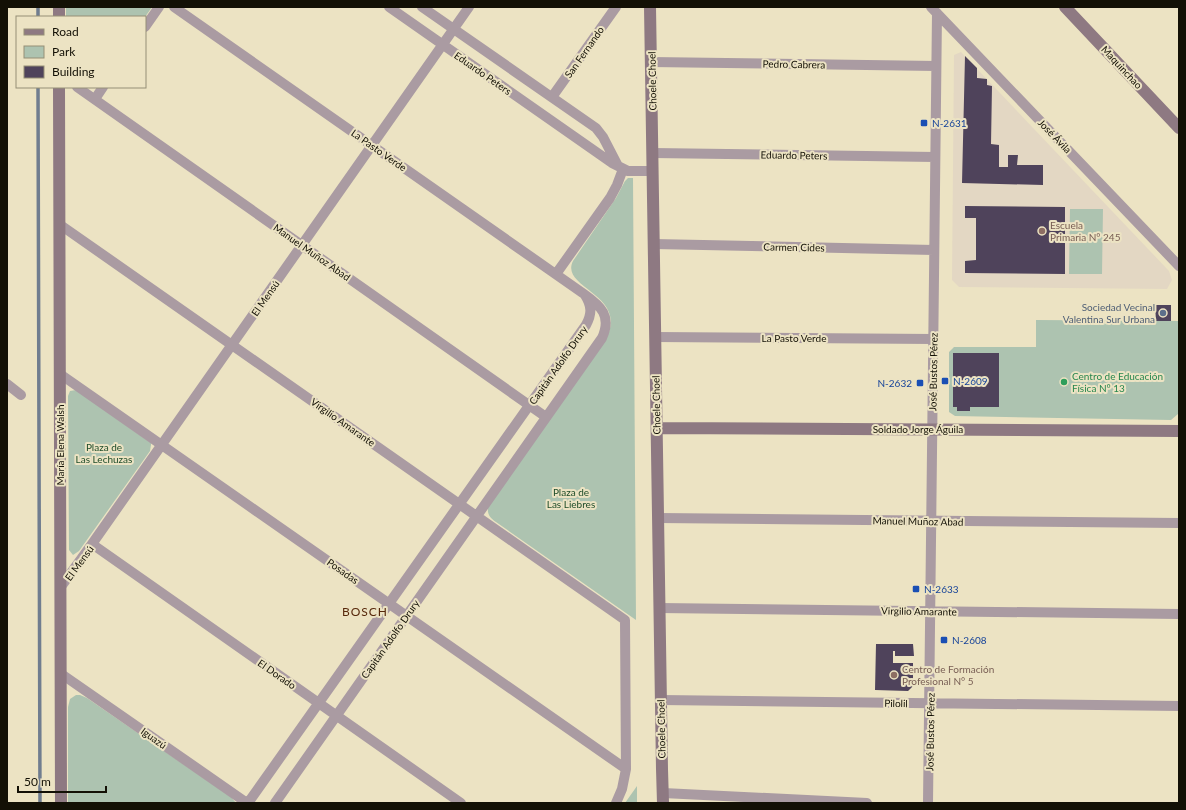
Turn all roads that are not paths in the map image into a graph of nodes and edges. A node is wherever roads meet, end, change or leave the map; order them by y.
1 (159, 7) edge
2 (174, 7) edge
3 (389, 7) edge
4 (422, 7) edge
5 (469, 7) edge
6 (616, 7) edge
7 (650, 7) edge
8 (1065, 7) edge
9 (934, 10) edge
10 (146, 26) edge
11 (454, 29) junction
12 (443, 45) junction
13 (651, 62) junction
14 (936, 66) junction
15 (59, 88) edge
16 (79, 88) edge
17 (102, 88) edge
18 (552, 97) junction
19 (95, 98) junction
20 (1179, 128) edge
21 (372, 145) junction
22 (653, 153) junction
23 (935, 157) junction
24 (620, 168) junction
25 (653, 171) junction
26 (59, 224) junction
27 (654, 244) junction
28 (302, 245) junction
29 (934, 250) junction
30 (1179, 266) edge
31 (556, 274) junction
32 (584, 294) junction
33 (655, 337) junction
34 (933, 339) junction
35 (233, 344) junction
36 (60, 374) junction
37 (7, 384) edge
38 (21, 395) dead end
39 (529, 405) junction
40 (546, 417) junction
41 (657, 428) junction
42 (933, 430) junction
43 (1179, 431) edge
44 (162, 445) junction
45 (460, 504) junction
46 (476, 516) junction
47 (658, 518) junction
48 (932, 521) junction
49 (1179, 524) edge
50 (92, 544) junction
51 (60, 588) junction
52 (389, 603) junction
53 (659, 608) junction
54 (931, 611) junction
55 (1179, 614) edge
56 (406, 616) junction
57 (60, 672) junction
58 (661, 700) junction
59 (318, 703) junction
60 (930, 703) junction
61 (1179, 706) edge
62 (336, 715) junction
63 (626, 770) junction
64 (663, 798) edge
65 (819, 802) edge
66 (61, 803) edge
67 (247, 803) edge
68 (275, 803) edge
69 (461, 803) edge
70 (616, 803) edge
71 (867, 803) edge
72 (928, 803) edge

1 - 10 street
2 - 21 street, La Pasto Verde
3 - 12 street, Eduardo Peters
4 - 11 street, Eduardo Peters
5 - 11 street, El Mensú
6 - 18 street, San Fernando
7 - 13 street, Choele Choel
8 - 20 street, Maquinchao
9 - 14 street, José Bustos Pérez
9 - 30 street, José Ávila
11 - 12 street, El Mensú
11 - 18 street, Eduardo Peters
12 - 21 street, El Mensú
12 - 24 street, Eduardo Peters
13 - 14 street, Pedro Cabrera
13 - 22 street, Choele Choel
14 - 23 street, José Bustos Pérez
15 - 26 street, María Elena Walsh
16 - 19 street, Manuel Muñoz Abad
17 - 19 street
18 - 24 street, Eduardo Peters
19 - 28 street, Manuel Muñoz Abad
21 - 28 street, El Mensú
21 - 31 street, La Pasto Verde
22 - 23 street, Eduardo Peters
22 - 25 street, Choele Choel
23 - 29 street, José Bustos Pérez
24 - 25 street, Eduardo Peters
24 - 31 street
25 - 27 street, Choele Choel
26 - 35 street, Virgilio Amarante
26 - 36 street, María Elena Walsh
27 - 29 street, Carmen Cides
27 - 33 street, Choele Choel
28 - 35 street, El Mensú
28 - 39 street, Manuel Muñoz Abad
29 - 34 street, José Bustos Pérez
31 - 32 street, La Pasto Verde
32 - 39 street, Capitán Adolfo Drury
32 - 40 street, Capitán Adolfo Drury
33 - 34 street, La Pasto Verde
33 - 41 street, Choele Choel
34 - 42 street, José Bustos Pérez
35 - 44 street, El Mensú
35 - 45 street, Virgilio Amarante
36 - 44 street, Posadas
36 - 51 street, María Elena Walsh
37 - 38 street
39 - 40 street, Manuel Muñoz Abad
39 - 45 street, Capitán Adolfo Drury
40 - 46 street, Capitán Adolfo Drury
41 - 42 street, Soldado Jorge Águila
41 - 47 street, Choele Choel
42 - 43 street, Soldado Jorge Águila
42 - 48 street, José Bustos Pérez
44 - 50 street, El Mensú
44 - 52 street, Posadas
45 - 46 street, Virgilio Amarante
45 - 52 street, Capitán Adolfo Drury
46 - 56 street, Capitán Adolfo Drury
46 - 63 street, Virgilio Amarante
47 - 48 street, Manuel Muñoz Abad
47 - 53 street, Choele Choel
48 - 49 street, Manuel Muñoz Abad
48 - 54 street, José Bustos Pérez
50 - 51 street, El Mensú
50 - 59 street, El Dorado
51 - 57 street, María Elena Walsh
52 - 56 street, Posadas
52 - 59 street, Capitán Adolfo Drury
53 - 54 street, Virgilio Amarante
53 - 58 street, Choele Choel
54 - 55 street, Virgilio Amarante
54 - 60 street, José Bustos Pérez
56 - 62 street, Capitán Adolfo Drury
56 - 63 street, Posadas
57 - 66 street, María Elena Walsh
57 - 67 street, Iguazú
58 - 60 street, Pilolil
58 - 64 street, Choele Choel
59 - 62 street, El Dorado
59 - 67 street, Capitán Adolfo Drury
60 - 61 street, Pilolil
60 - 72 street, José Bustos Pérez
62 - 68 street, Capitán Adolfo Drury
62 - 69 street, El Dorado
63 - 70 street
64 - 65 street
65 - 71 street

